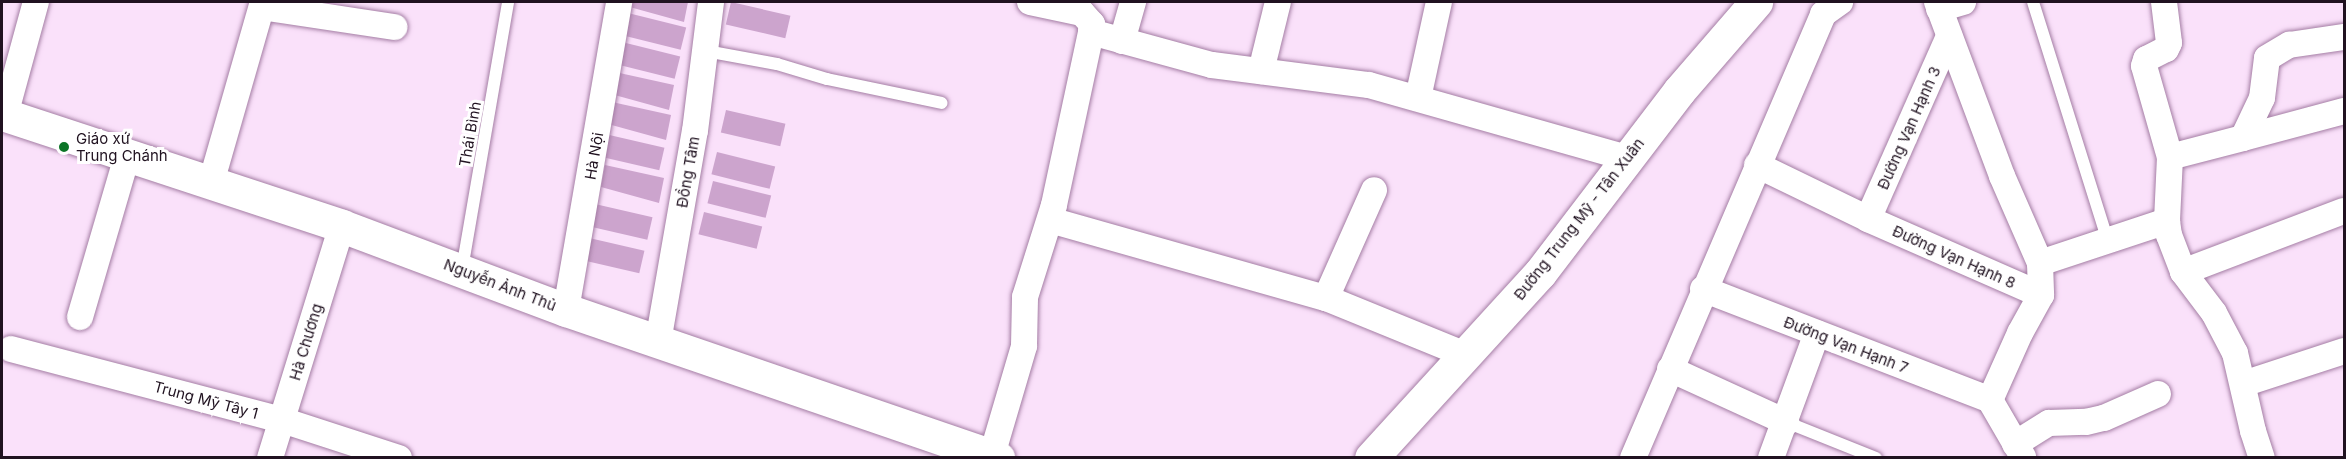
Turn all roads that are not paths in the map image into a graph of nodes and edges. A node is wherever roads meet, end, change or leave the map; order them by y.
1 (36, 2) edge
2 (508, 2) edge
3 (619, 2) edge
4 (711, 2) edge
5 (1030, 2) edge
6 (1133, 2) edge
7 (1278, 2) edge
8 (1439, 2) edge
9 (1756, 2) edge
10 (1840, 2) edge
11 (2033, 2) edge
12 (2164, 2) edge
13 (262, 4) edge
14 (1946, 4) edge
15 (395, 27) dead end
16 (1091, 32) junction
17 (1949, 36) junction
18 (2344, 37) edge
19 (1122, 41) junction
20 (706, 51) junction
21 (1261, 71) junction
22 (1418, 98) junction
23 (942, 103) dead end
24 (2344, 111) edge
25 (3, 115) edge
26 (2242, 138) junction
27 (127, 156) junction
28 (2170, 157) junction
29 (1627, 158) junction
30 (1757, 165) junction
31 (211, 183) junction
32 (1374, 190) dead end
33 (2344, 211) edge
34 (1868, 219) junction
35 (1050, 220) junction
36 (2167, 221) junction
37 (342, 226) junction
38 (2108, 241) junction
39 (2040, 263) junction
40 (462, 271) junction
41 (2183, 272) junction
42 (1703, 289) junction
43 (2041, 295) junction
44 (1326, 298) junction
45 (566, 310) junction
46 (80, 317) dead end
47 (1817, 333) junction
48 (658, 342) junction
49 (11, 349) dead end
50 (2344, 351) edge
51 (1466, 355) junction
52 (1670, 369) junction
53 (2243, 384) junction
54 (2158, 394) dead end
55 (1990, 400) junction
56 (282, 420) junction
57 (1786, 422) junction
58 (2019, 451) edge
59 (995, 456) edge
60 (270, 458) edge
61 (399, 458) edge
62 (1371, 458) edge
63 (1633, 458) edge
64 (1771, 458) edge
65 (1876, 458) edge
66 (2262, 458) edge

1 - 25 street
2 - 40 lane, Thái Bình
3 - 45 street, Hà Nội
4 - 20 street, Đồng Tâm
5 - 16 street
6 - 19 street
7 - 21 street
8 - 22 street
9 - 29 main road, Đường Trung Mỹ - Tân Xuân
10 - 30 street
11 - 38 lane
12 - 28 street
13 - 15 street
13 - 31 street
14 - 17 street
16 - 19 street
16 - 35 street
17 - 34 street, Đường Vạn Hạnh 3
17 - 39 street
18 - 26 street
19 - 21 street
20 - 23 lane
20 - 48 street, Đồng Tâm
21 - 22 street
22 - 29 street
24 - 26 street
25 - 27 main road, Nguyễn Ảnh Thủ
26 - 28 street
27 - 31 main road, Nguyễn Ảnh Thủ
27 - 46 street
28 - 36 street
29 - 51 main road, Đường Trung Mỹ - Tân Xuân
30 - 34 street, Đường Vạn Hạnh 8
30 - 42 street
31 - 37 main road, Nguyễn Ảnh Thủ
32 - 44 street
33 - 41 street
34 - 43 street, Đường Vạn Hạnh 8
35 - 44 street
35 - 59 street
36 - 38 street
36 - 41 street
37 - 40 main road, Nguyễn Ảnh Thủ
37 - 56 street, Hà Chương
38 - 39 street
39 - 43 street
40 - 45 main road, Nguyễn Ảnh Thủ
41 - 53 street
42 - 47 street, Đường Vạn Hạnh 7
42 - 52 street
43 - 55 street
44 - 51 street
45 - 48 main road, Nguyễn Ảnh Thủ
47 - 55 street, Đường Vạn Hạnh 7
47 - 57 street
48 - 59 main road, Nguyễn Ảnh Thủ
49 - 56 street, Trung Mỹ Tây 1
50 - 53 street
51 - 62 main road, Đường Trung Mỹ - Tân Xuân
52 - 57 street
52 - 63 street
53 - 66 street
54 - 58 street
55 - 58 street
56 - 60 street, Hà Chương
56 - 61 street, Trung Mỹ Tây 1
57 - 64 street
57 - 65 lane

